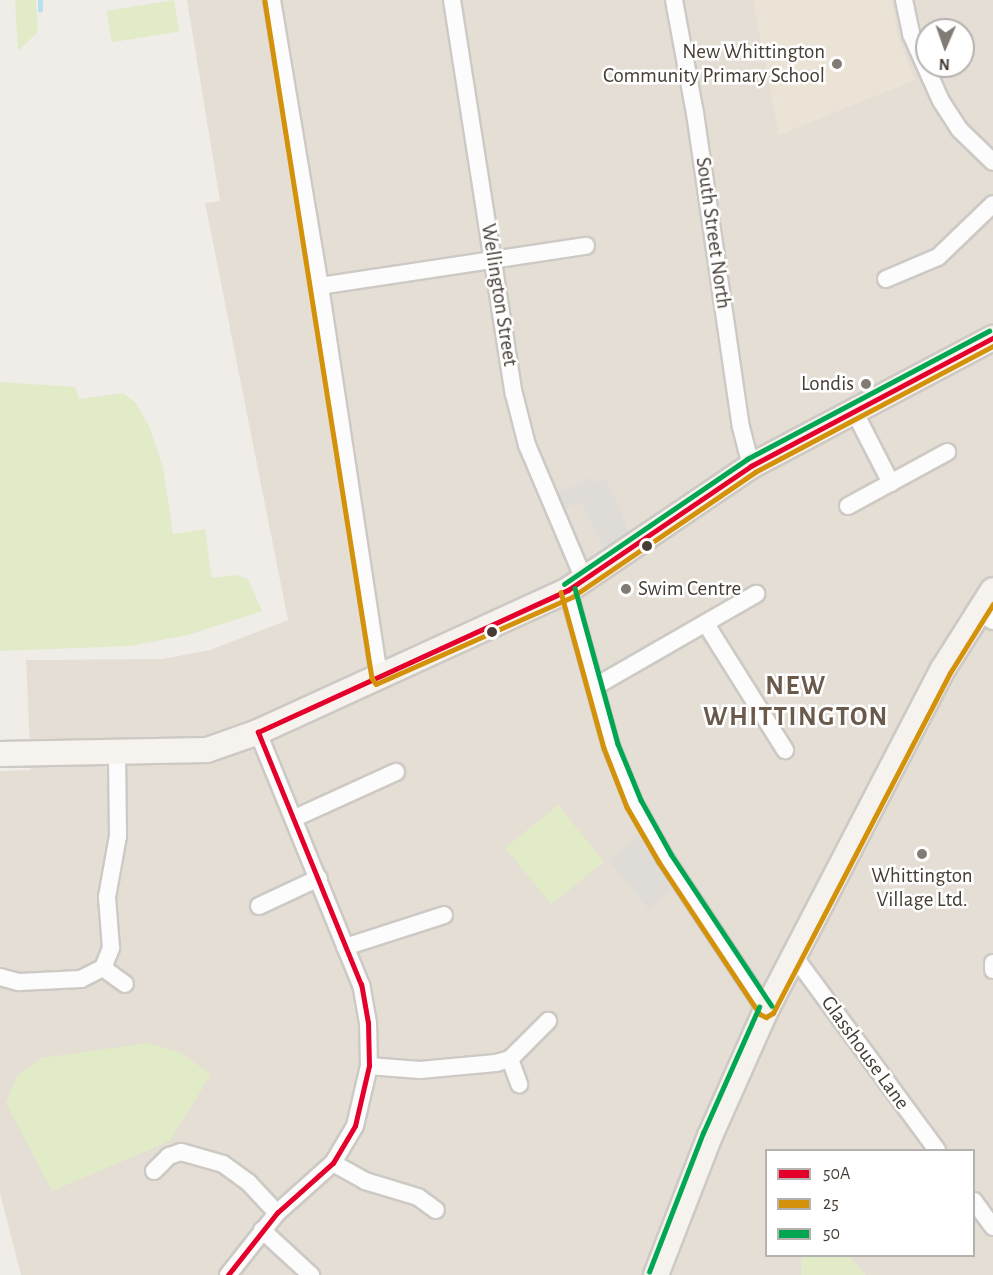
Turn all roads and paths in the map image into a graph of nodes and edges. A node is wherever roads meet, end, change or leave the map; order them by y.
1 (272, 0) edge
2 (452, 0) edge
3 (674, 0) edge
4 (904, 0) edge
5 (993, 162) edge
6 (993, 204) edge
7 (586, 246) dead end
8 (493, 260) junction
9 (886, 279) dead end
10 (320, 286) junction
11 (993, 338) edge
12 (854, 411) junction
13 (947, 452) dead end
14 (752, 466) junction
15 (891, 483) junction
16 (848, 506) dead end
17 (576, 585) junction
18 (993, 590) edge
19 (756, 594) dead end
20 (987, 617) edge
21 (706, 624) junction
22 (379, 677) junction
23 (596, 686) junction
24 (258, 732) junction
25 (785, 750) dead end
26 (117, 753) junction
27 (0, 754) edge
28 (396, 772) dead end
29 (295, 818) junction
30 (319, 878) junction
31 (259, 906) dead end
32 (444, 915) dead end
33 (345, 947) junction
34 (794, 956) junction
35 (993, 963) edge
36 (103, 968) junction
37 (993, 970) edge
38 (0, 976) edge
39 (125, 984) dead end
40 (766, 1010) junction
41 (548, 1021) dead end
42 (510, 1059) junction
43 (369, 1066) junction
44 (519, 1084) dead end
45 (936, 1149) edge
46 (333, 1163) junction
47 (154, 1171) dead end
48 (975, 1202) edge
49 (436, 1210) dead end
50 (277, 1213) junction
51 (993, 1227) edge
52 (262, 1230) junction
53 (228, 1275) edge
54 (311, 1275) edge
55 (656, 1275) edge

1 - 10 street
2 - 8 street, Wellington Street
3 - 14 street, South Street North
4 - 5 street
6 - 9 street
7 - 8 street
8 - 10 street
8 - 17 street, Wellington Street
10 - 22 street
11 - 12 street
12 - 14 street
12 - 15 street
13 - 15 street
14 - 17 street
15 - 16 street
17 - 22 street
17 - 23 street, Wellington Street
18 - 20 street
19 - 21 street
20 - 34 street
21 - 23 street
21 - 25 street
22 - 24 street
23 - 40 street, Wellington Street
24 - 26 street
24 - 29 street
26 - 27 street
26 - 36 street
28 - 29 street
29 - 30 street
30 - 31 street
30 - 33 street
32 - 33 street
33 - 43 street
34 - 40 street
34 - 45 street, Glasshouse Lane
35 - 37 street
36 - 38 street
36 - 39 street
40 - 55 street
41 - 42 street
42 - 43 street
42 - 44 street
43 - 46 street
46 - 49 street
46 - 50 street
47 - 50 street
48 - 51 street
50 - 52 street
52 - 53 street
52 - 54 street

